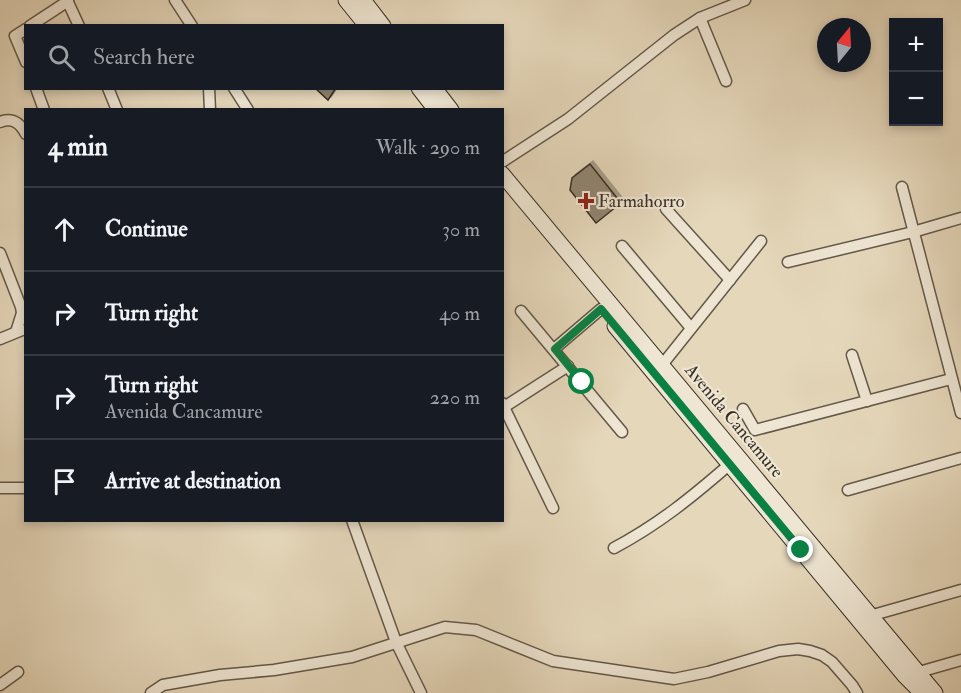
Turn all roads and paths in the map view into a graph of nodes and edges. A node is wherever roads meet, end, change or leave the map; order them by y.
1 (175, 0) edge
2 (346, 0) edge
3 (363, 0) edge
4 (745, 0) edge
5 (67, 1) edge
6 (700, 18) junction
7 (33, 24) edge
8 (78, 24) edge
9 (191, 24) edge
10 (365, 24) edge
11 (381, 24) edge
12 (24, 30) edge
13 (24, 57) edge
14 (726, 81) dead end
15 (37, 90) edge
16 (109, 90) edge
17 (209, 90) edge
18 (235, 90) edge
19 (421, 90) edge
20 (436, 90) edge
21 (43, 108) edge
22 (116, 108) edge
23 (210, 108) edge
24 (247, 108) edge
25 (434, 108) edge
26 (449, 108) edge
27 (0, 122) edge
28 (24, 130) edge
29 (504, 161) edge
30 (504, 176) edge
31 (902, 186) dead end
32 (504, 192) edge
33 (666, 209) dead end
34 (961, 218) edge
35 (913, 232) junction
36 (761, 242) dead end
37 (622, 246) dead end
38 (0, 253) edge
39 (788, 262) dead end
40 (730, 280) junction
41 (601, 309) junction
42 (521, 310) dead end
43 (24, 314) edge
44 (691, 328) junction
45 (21, 331) edge
46 (0, 339) edge
47 (555, 349) junction
48 (852, 355) dead end
49 (662, 365) junction
50 (568, 366) junction
51 (951, 379) junction
52 (867, 401) junction
53 (504, 404) edge
54 (504, 407) edge
55 (743, 409) dead end
56 (961, 413) edge
57 (622, 432) dead end
58 (961, 458) edge
59 (730, 464) junction
60 (0, 488) edge
61 (24, 488) edge
62 (848, 490) dead end
63 (554, 508) dead end
64 (353, 522) edge
65 (614, 548) dead end
66 (961, 590) edge
67 (864, 618) junction
68 (396, 642) junction
69 (961, 660) edge
70 (18, 672) dead end
71 (912, 674) junction
72 (0, 686) edge
73 (151, 693) edge
74 (421, 693) edge
75 (857, 693) edge
76 (922, 693) edge
77 (935, 693) edge

1 - 9 street
2 - 10 main road
3 - 11 main road
4 - 6 street
5 - 7 street
5 - 8 street
6 - 14 street
6 - 29 street
12 - 13 street
15 - 21 street
16 - 22 street
17 - 23 street
18 - 24 street
19 - 25 main road
20 - 26 main road
27 - 28 street
30 - 49 main road, Avenida Cancamure
31 - 35 street
32 - 41 main road, Avenida Cancamure
33 - 40 street
34 - 35 street
35 - 39 street
35 - 51 street
36 - 40 street
37 - 44 street
38 - 43 street
40 - 44 street
41 - 47 street
41 - 59 main road, Avenida Cancamure
42 - 47 street
43 - 45 street
44 - 49 street
45 - 46 street
47 - 50 street
48 - 52 street
49 - 67 main road, Avenida Cancamure
50 - 53 street
50 - 57 street
51 - 52 street
51 - 56 street
52 - 55 street
54 - 63 street
58 - 62 street
59 - 65 street
59 - 67 main road, Avenida Cancamure
60 - 61 street
64 - 68 street
66 - 67 street
67 - 71 main road, Avenida Cancamure
68 - 73 street
68 - 74 street
68 - 75 street
69 - 71 street
70 - 72 street
71 - 76 main road, Avenida Cancamure
71 - 77 main road, Avenida Cancamure

